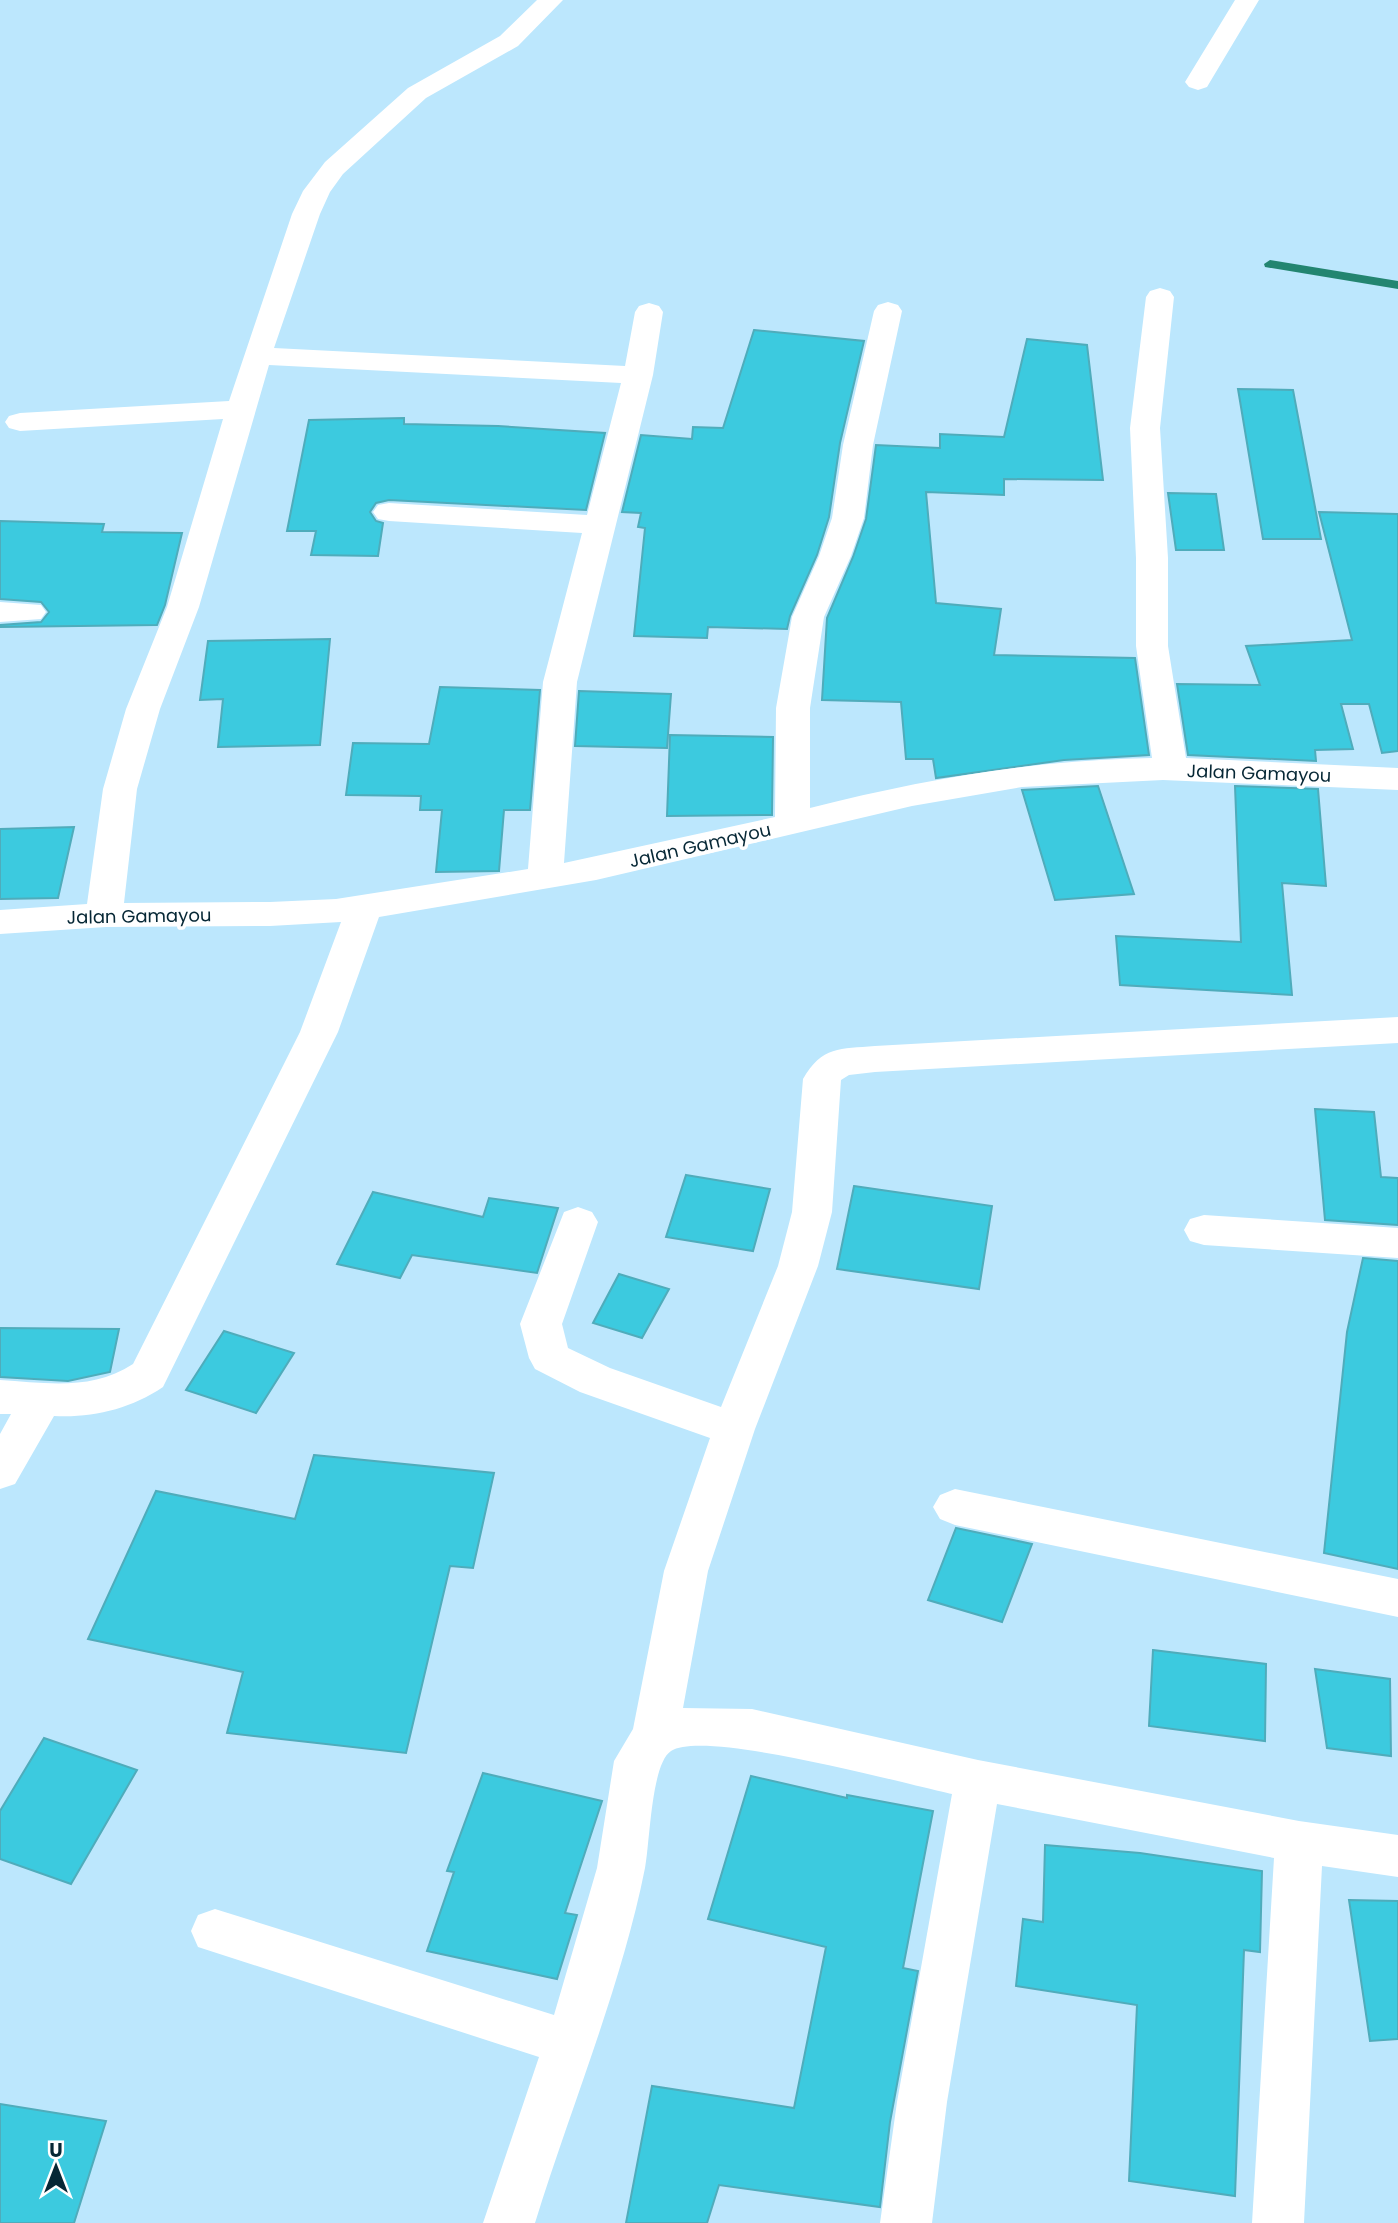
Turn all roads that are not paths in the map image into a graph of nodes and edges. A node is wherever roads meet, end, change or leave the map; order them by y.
1 (551, 0) edge
2 (1247, 0) edge
3 (1198, 82) dead end
4 (1160, 298) dead end
5 (888, 311) dead end
6 (649, 312) dead end
7 (257, 356) junction
8 (638, 375) junction
9 (242, 409) junction
10 (20, 422) dead end
11 (389, 512) dead end
12 (600, 525) junction
13 (1171, 770) junction
14 (1398, 779) edge
15 (792, 824) junction
16 (545, 878) junction
17 (365, 907) junction
18 (104, 915) junction
19 (0, 922) edge
20 (1398, 1030) edge
21 (578, 1222) dead end
22 (1204, 1230) dead end
23 (1398, 1243) edge
24 (0, 1397) edge
25 (42, 1399) junction
26 (734, 1429) junction
27 (0, 1472) edge
28 (955, 1507) dead end
29 (1398, 1598) edge
30 (655, 1736) junction
31 (978, 1780) junction
32 (1299, 1842) junction
33 (1398, 1856) edge
34 (215, 1931) dead end
35 (569, 2043) junction
36 (509, 2223) edge
37 (906, 2223) edge
38 (1278, 2223) edge

1 - 7 street
2 - 3 street
4 - 13 street
5 - 15 street
6 - 8 street
7 - 8 street
7 - 9 street
8 - 12 street
9 - 10 street
9 - 18 street
11 - 12 street
12 - 16 street
13 - 14 street, Jalan Gamayou
13 - 15 street, Jalan Gamayou
15 - 16 street, Jalan Gamayou
16 - 17 street, Jalan Gamayou
17 - 18 street, Jalan Gamayou
17 - 25 street
18 - 19 street, Jalan Gamayou
20 - 26 street
21 - 26 street
22 - 23 street
24 - 25 street
25 - 27 street
26 - 30 street
28 - 29 street
30 - 31 street
30 - 35 street
31 - 32 street
31 - 37 street
32 - 33 street
32 - 38 street
34 - 35 street
35 - 36 street

